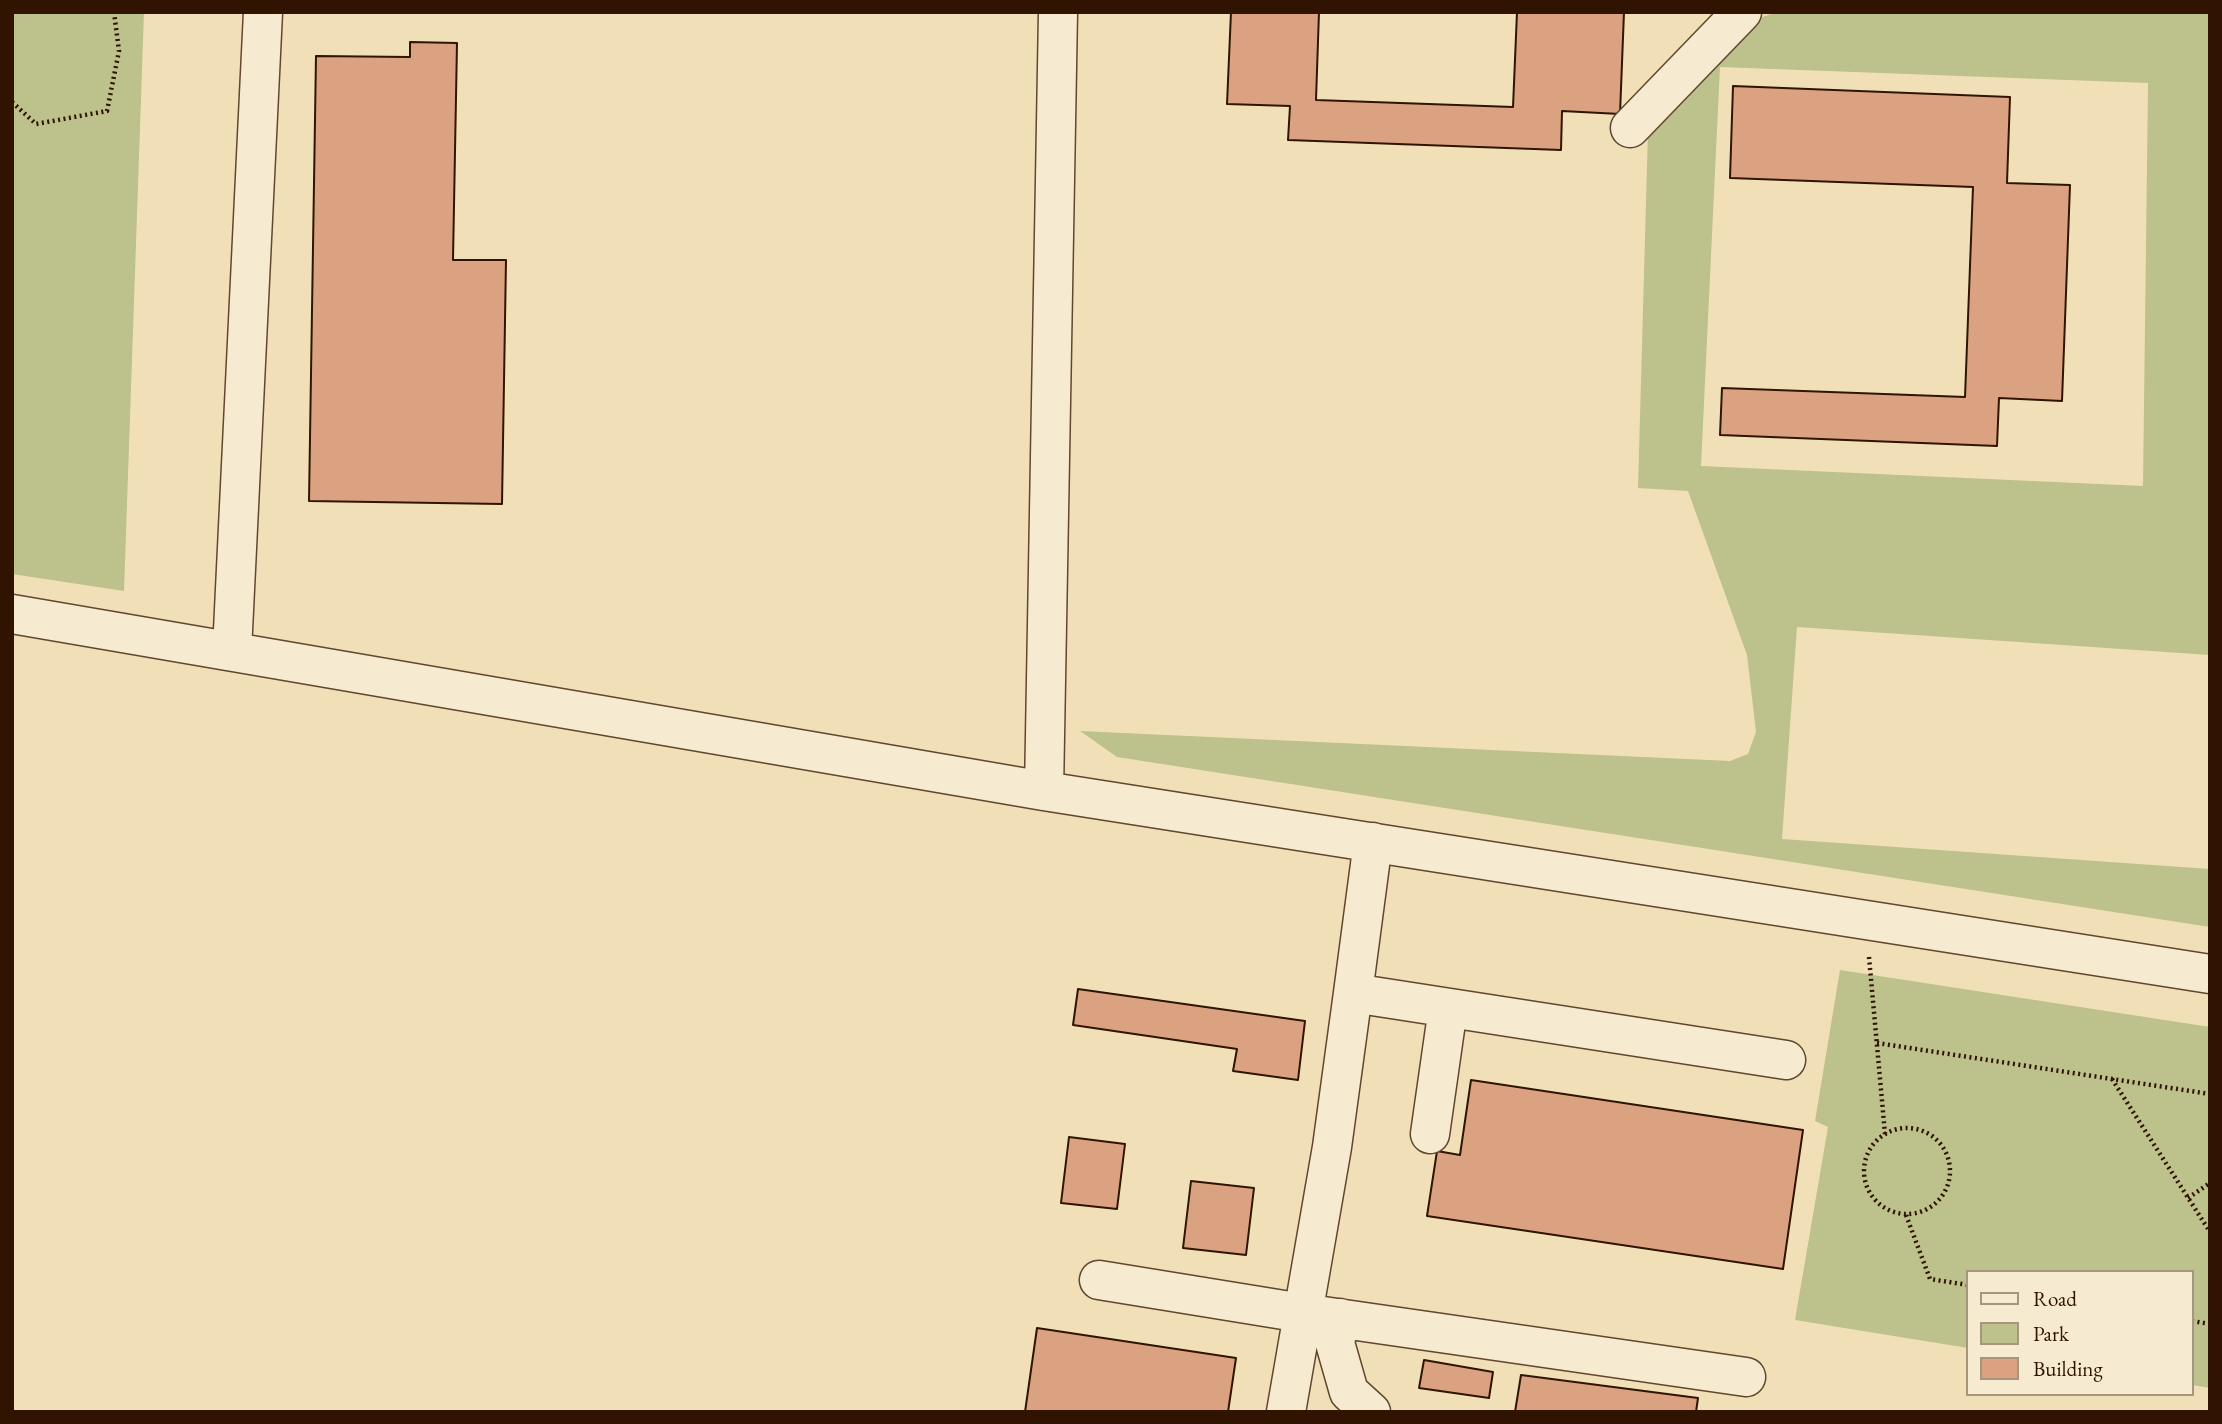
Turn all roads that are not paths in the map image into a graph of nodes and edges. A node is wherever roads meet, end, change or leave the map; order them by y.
1 (263, 12) edge
2 (1058, 12) edge
3 (1742, 12) edge
4 (1630, 128) dead end
5 (12, 614) edge
6 (232, 651) junction
7 (1044, 791) junction
8 (1373, 842) junction
9 (2210, 974) edge
10 (1353, 993) junction
11 (1448, 1008) junction
12 (1786, 1060) dead end
13 (1430, 1134) dead end
14 (1099, 1280) dead end
15 (1302, 1313) junction
16 (1340, 1318) junction
17 (1746, 1377) dead end
18 (1286, 1412) edge
19 (1371, 1412) edge

1 - 6 lane
2 - 7 lane
3 - 4 lane
5 - 6 lane
6 - 7 lane
7 - 8 lane
8 - 9 lane
8 - 10 lane
10 - 11 lane
10 - 15 lane
11 - 12 lane
11 - 13 lane
14 - 15 lane
15 - 16 lane
15 - 18 lane
16 - 17 lane
16 - 19 lane

